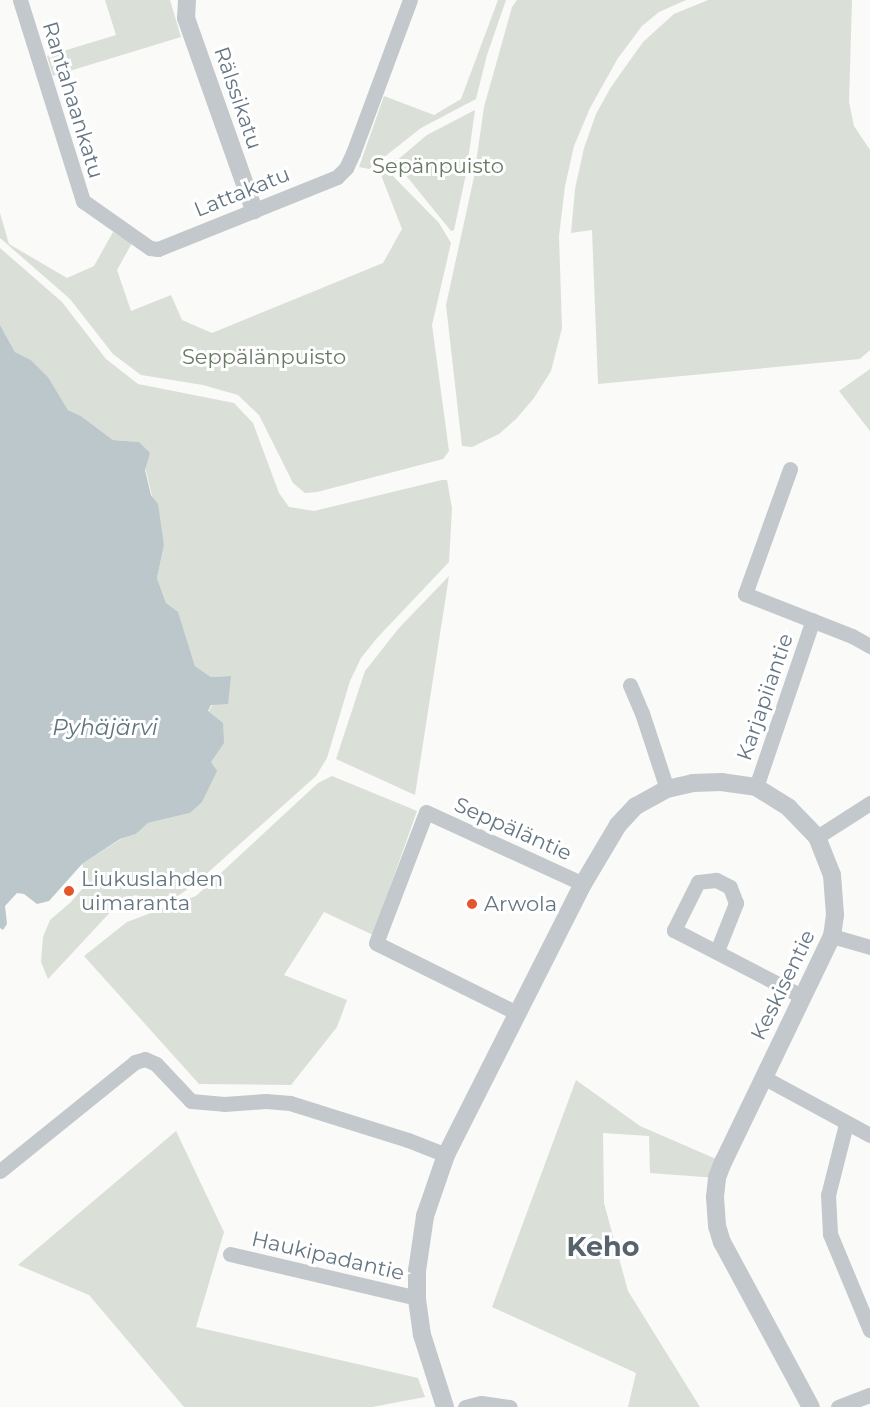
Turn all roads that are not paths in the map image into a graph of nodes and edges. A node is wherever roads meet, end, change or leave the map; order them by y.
1 (20, 0) edge
2 (187, 0) edge
3 (410, 0) edge
4 (254, 210) junction
5 (150, 248) joint
6 (790, 469) dead end
7 (813, 620) junction
8 (870, 646) edge
9 (630, 685) dead end
10 (756, 787) junction
11 (667, 789) junction
12 (870, 802) edge
13 (817, 837) junction
14 (583, 884) junction
15 (832, 936) junction
16 (870, 946) edge
17 (717, 951) junction
18 (803, 997) junction
19 (517, 1013) junction
20 (763, 1077) junction
21 (846, 1124) junction
22 (870, 1135) edge
23 (446, 1155) junction
24 (0, 1171) edge
25 (230, 1254) dead end
26 (417, 1298) junction
27 (870, 1330) edge
28 (870, 1395) edge
29 (445, 1407) edge
30 (465, 1407) edge
31 (510, 1407) edge
32 (811, 1407) edge
33 (838, 1407) edge

1 - 5 street, Rantahaankatu
2 - 4 street, Rälssikatu
3 - 4 street, Lattakatu
4 - 5 street, Lattakatu
6 - 7 street
7 - 8 street
7 - 10 street, Karjapiiantie
9 - 11 street
10 - 11 street, Keskisentie
10 - 13 street, Keskisentie
11 - 14 street, Keskisentie
12 - 13 street
13 - 15 street, Keskisentie
14 - 19 street, Keskisentie
14 - 19 street, Seppäläntie
15 - 16 street
15 - 18 street, Keskisentie
17 - 17 street
17 - 18 street
18 - 20 street, Keskisentie
19 - 23 street, Keskisentie
20 - 21 street
20 - 32 street, Keskisentie
21 - 22 street
21 - 27 street
23 - 24 street
23 - 26 street, Keskisentie
25 - 26 street, Haukipadantie
26 - 29 street, Keskisentie
28 - 33 street
30 - 31 street

